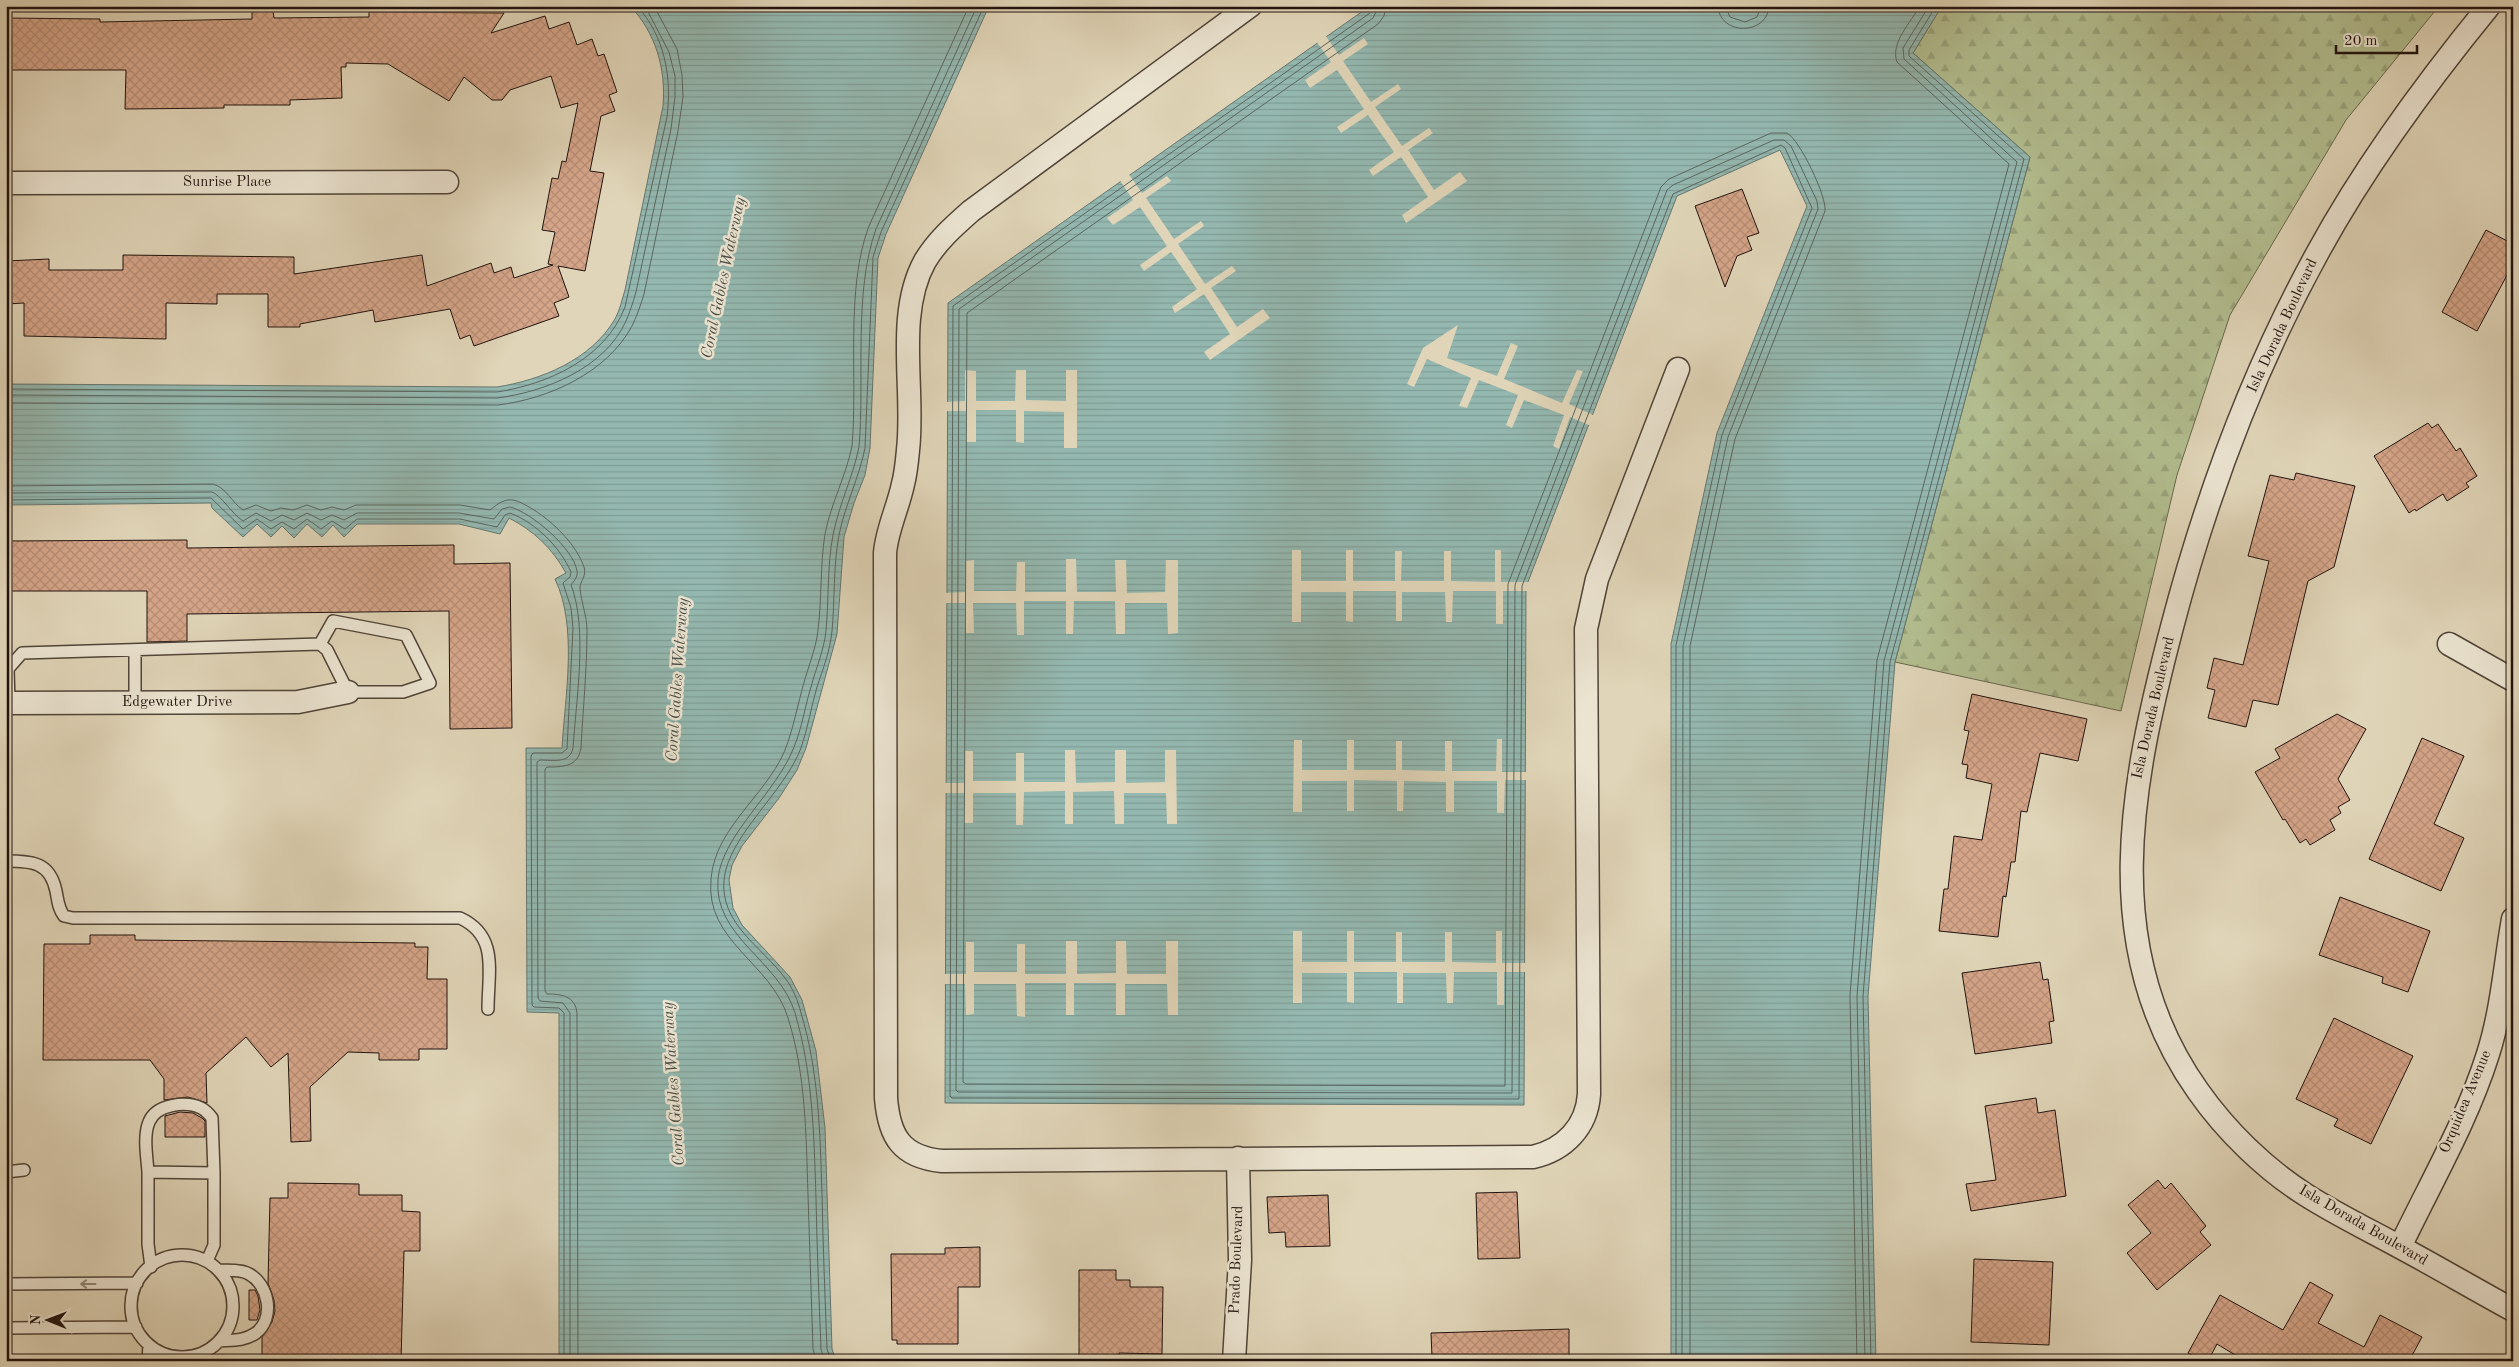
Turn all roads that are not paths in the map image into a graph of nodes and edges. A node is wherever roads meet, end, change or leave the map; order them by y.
1 (1250, 6) edge
2 (2489, 6) edge
3 (447, 182) dead end
4 (6, 183) edge
5 (1678, 369) dead end
6 (320, 644) junction
7 (2449, 644) dead end
8 (134, 651) junction
9 (2513, 680) edge
10 (348, 692) junction
11 (135, 702) junction
12 (7, 703) edge
13 (6, 861) edge
14 (2513, 919) edge
15 (488, 1009) dead end
16 (1238, 1158) junction
17 (24, 1170) dead end
18 (6, 1172) edge
19 (148, 1172) junction
20 (214, 1173) junction
21 (2400, 1248) junction
22 (207, 1261) junction
23 (151, 1266) junction
24 (218, 1270) junction
25 (137, 1283) junction
26 (6, 1284) edge
27 (2513, 1310) edge
28 (136, 1327) junction
29 (6, 1328) edge
30 (149, 1345) junction
31 (216, 1345) junction
32 (148, 1361) edge
33 (213, 1361) edge
34 (1234, 1361) edge

1 - 16 street
2 - 21 street, Isla Dorada Boulevard
3 - 4 street, Sunrise Place
5 - 16 street
6 - 8 lane
6 - 10 lane
6 - 10 lane
7 - 9 street
8 - 11 lane
8 - 12 lane
10 - 11 street, Edgewater Drive
11 - 12 street, Edgewater Drive
13 - 15 lane
14 - 21 street, Orquidea Avenue
16 - 34 street, Prado Boulevard
17 - 18 lane
19 - 20 lane
19 - 20 lane
19 - 23 lane
20 - 22 lane
21 - 27 street, Isla Dorada Boulevard
22 - 23 lane
22 - 24 lane
23 - 25 lane
24 - 31 lane
24 - 31 lane
25 -> 26 lane
25 - 28 lane
28 - 29 lane
28 - 30 lane
30 - 31 lane
30 - 32 lane
31 - 33 lane

